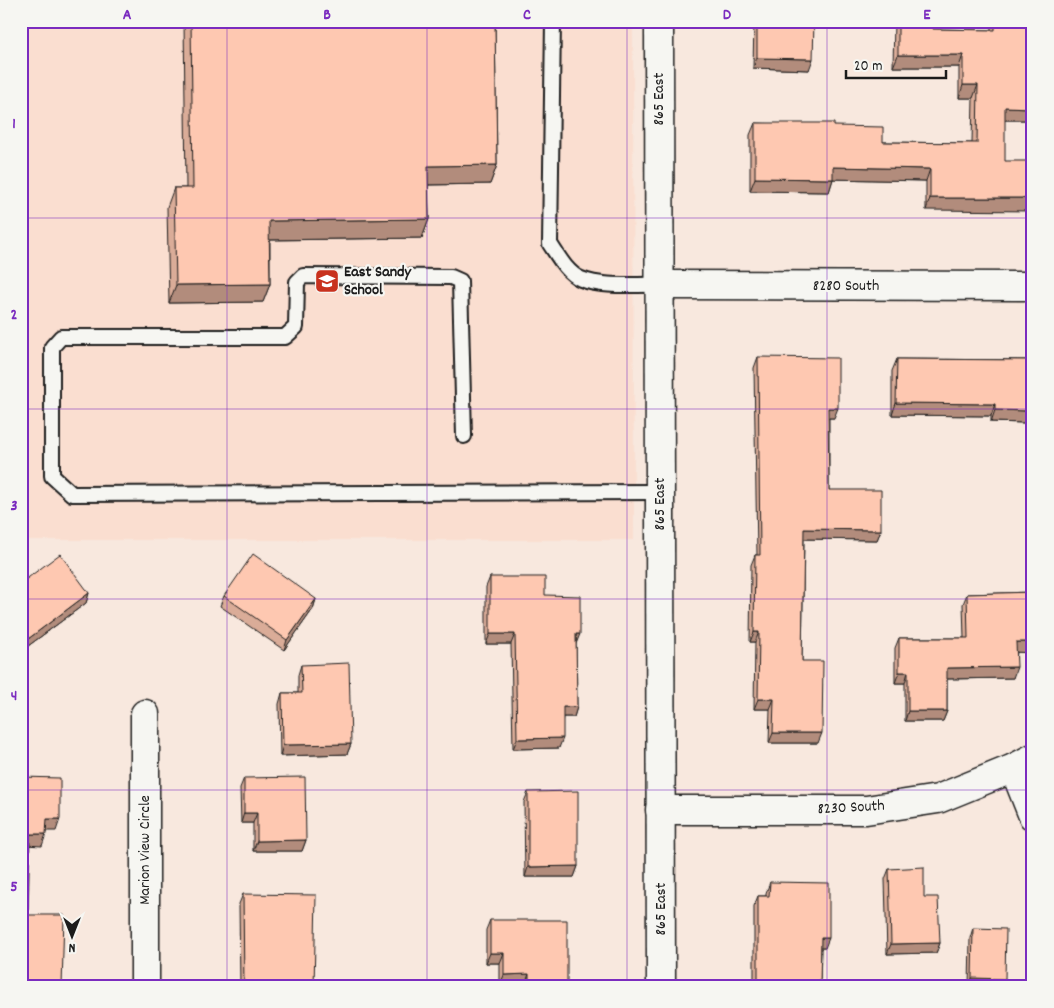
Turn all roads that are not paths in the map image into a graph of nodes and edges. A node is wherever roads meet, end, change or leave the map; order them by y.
1 (553, 21) edge
2 (659, 21) edge
3 (659, 285) junction
4 (1033, 286) edge
5 (464, 436) dead end
6 (660, 492) junction
7 (145, 714) dead end
8 (1023, 763) edge
9 (660, 810) junction
10 (1033, 816) edge
11 (145, 987) edge
12 (661, 987) edge

1 - 3 lane
2 - 3 street, 865 East
3 - 4 street, 8280 South
3 - 6 street, 865 East
5 - 6 lane
6 - 9 street, 865 East
7 - 11 street, Marion View Circle
8 - 9 street, 8230 South
8 - 10 street
9 - 12 street, 865 East

